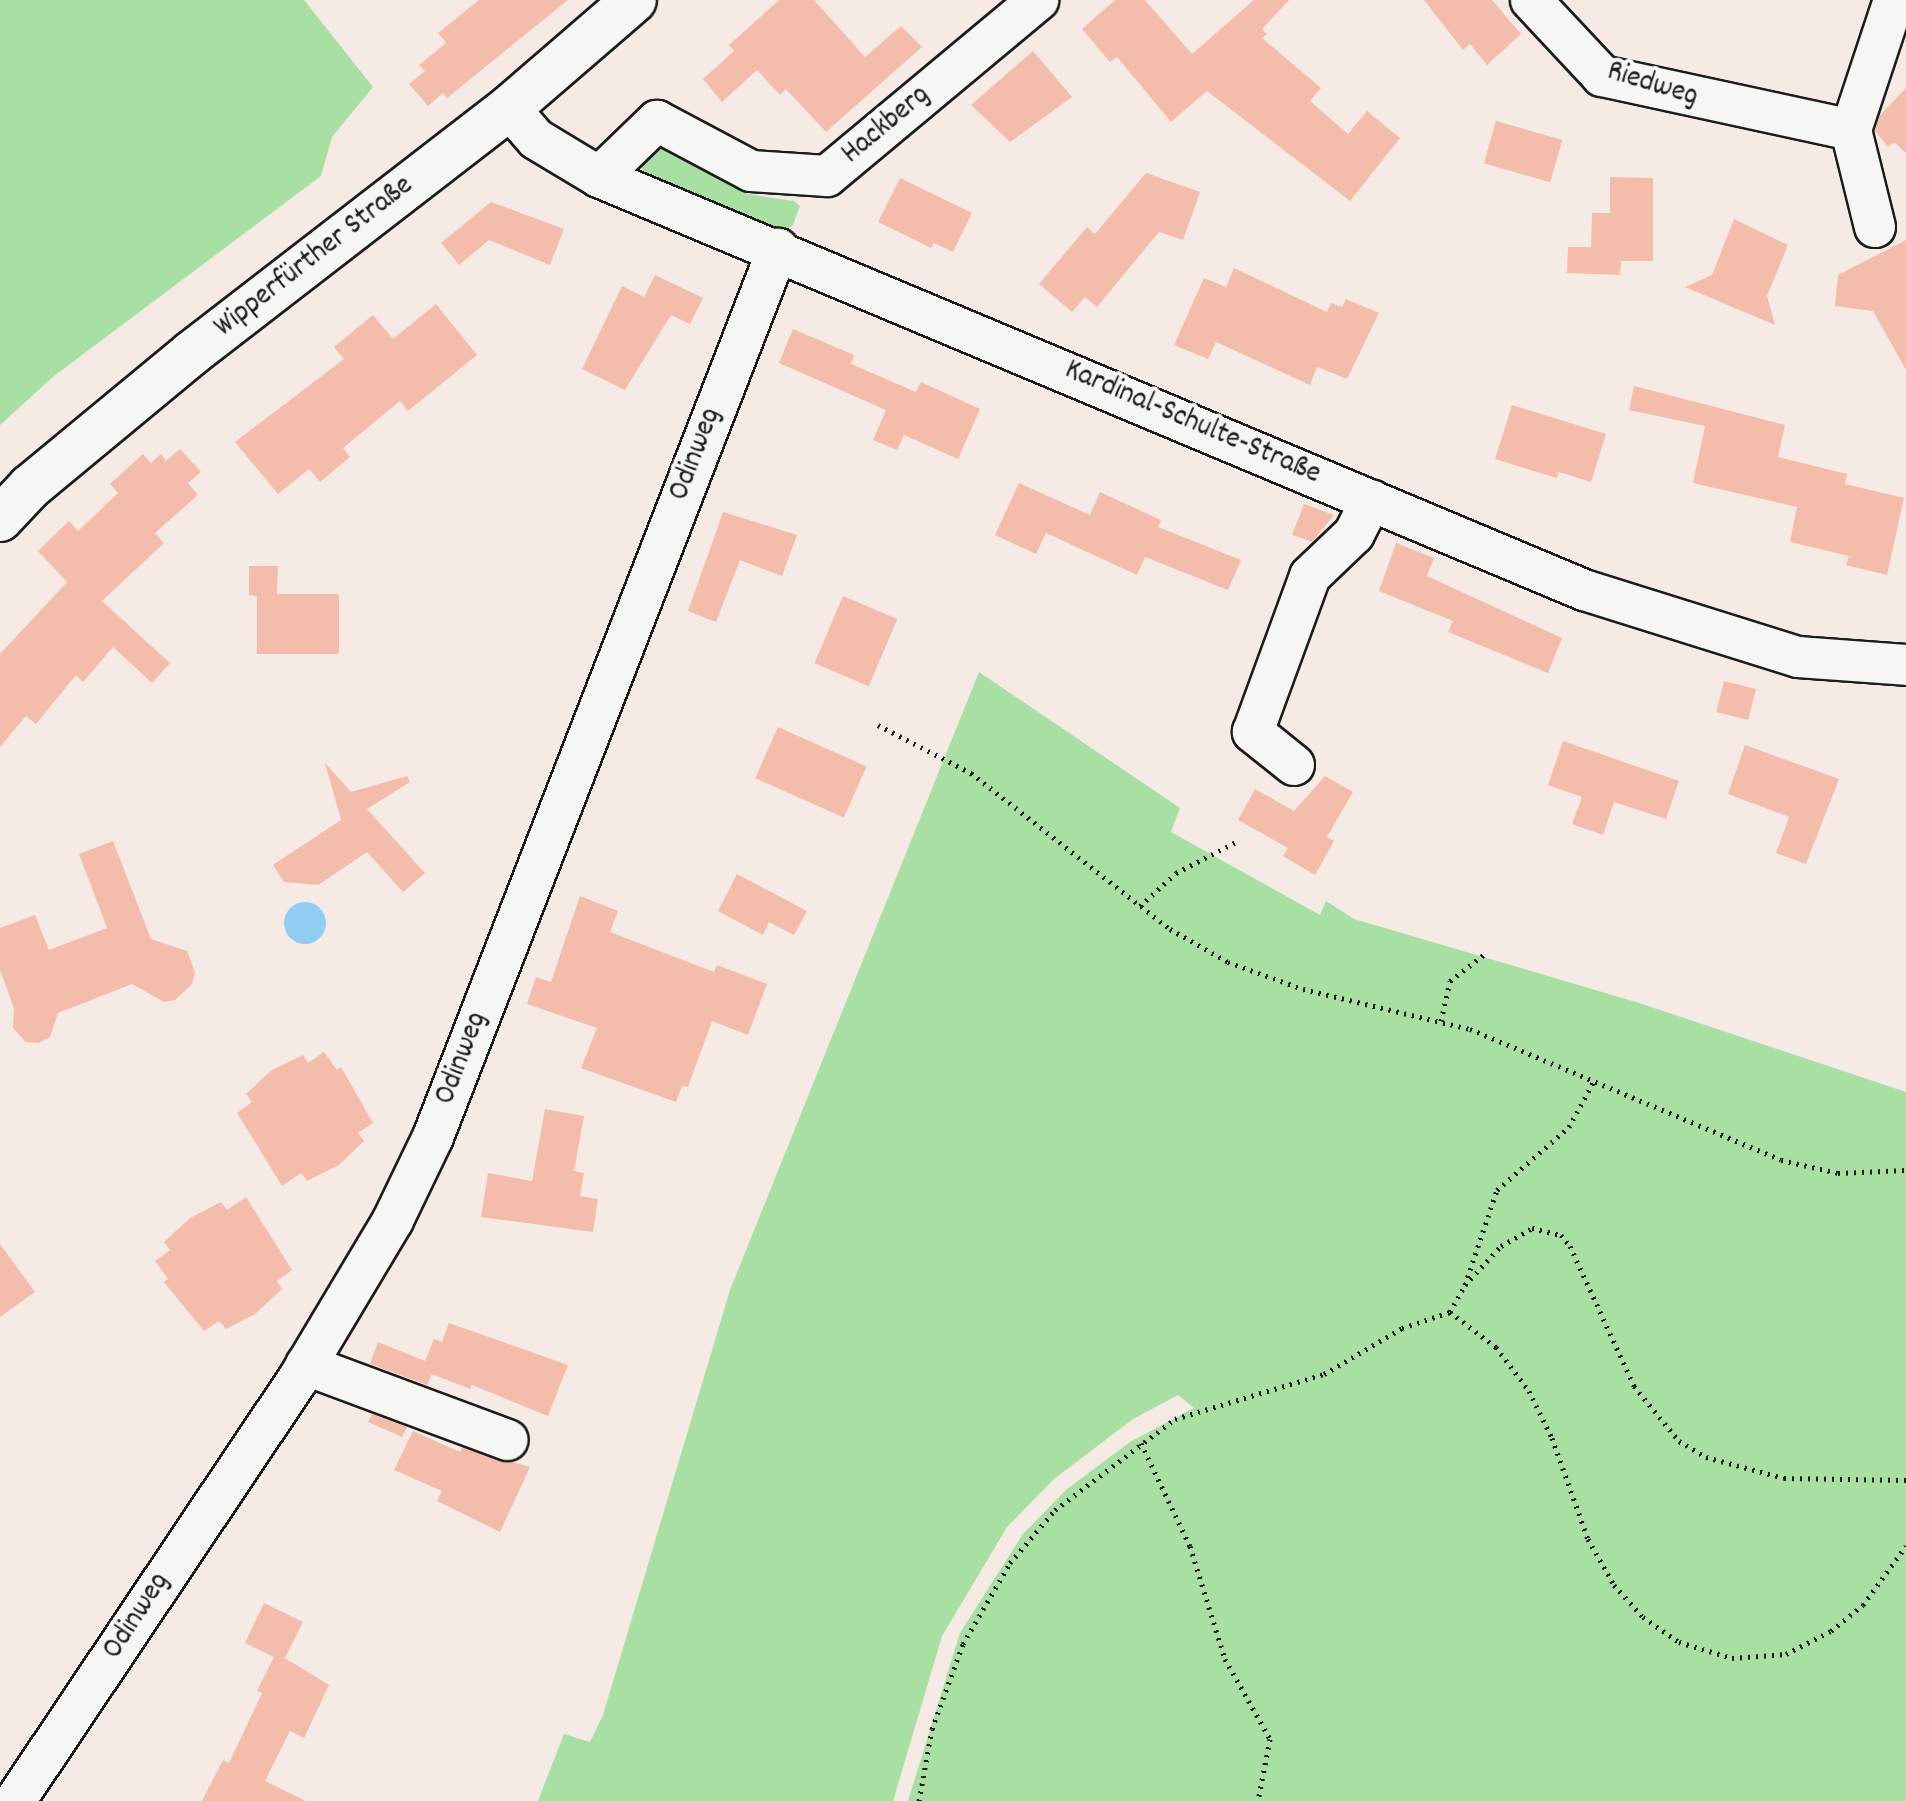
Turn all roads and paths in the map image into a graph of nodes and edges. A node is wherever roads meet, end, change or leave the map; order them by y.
1 (634, 0) edge
2 (1038, 0) edge
3 (1531, 0) edge
4 (1894, 0) edge
5 (509, 108) junction
6 (1851, 130) junction
7 (599, 177) junction
8 (1875, 227) dead end
9 (778, 249) junction
10 (1371, 500) junction
11 (0, 519) edge
12 (1906, 665) edge
13 (878, 725) dead end
14 (1294, 765) dead end
15 (1236, 842) dead end
16 (1140, 906) junction
17 (1486, 953) dead end
18 (1441, 1021) junction
19 (1595, 1079) junction
20 (1906, 1170) edge
21 (1465, 1285) junction
22 (1450, 1312) junction
23 (306, 1365) junction
24 (508, 1440) dead end
25 (1141, 1443) junction
26 (1906, 1480) edge
27 (1906, 1546) edge
28 (15, 1801) edge
29 (919, 1801) edge
30 (1258, 1801) edge

1 - 5 main road, Wipperfürther Straße
2 - 7 street, Hackberg
3 - 6 street, Riedweg
4 - 6 street
5 - 7 street, Kardinal-Schulte-Straße
5 - 11 main road, Wipperfürther Straße
6 - 8 street
7 - 9 street, Kardinal-Schulte-Straße
9 - 10 street, Kardinal-Schulte-Straße
9 - 23 street, Odinweg
10 - 12 street, Kardinal-Schulte-Straße
10 - 14 street
13 - 16 path
15 - 16 path
16 - 18 path
17 - 18 path
18 - 19 path
19 - 20 path
19 - 21 path
21 - 22 path
21 - 26 path
22 - 25 path
22 - 27 path
23 - 24 street
23 - 28 street, Odinweg
25 - 29 path
25 - 30 path

